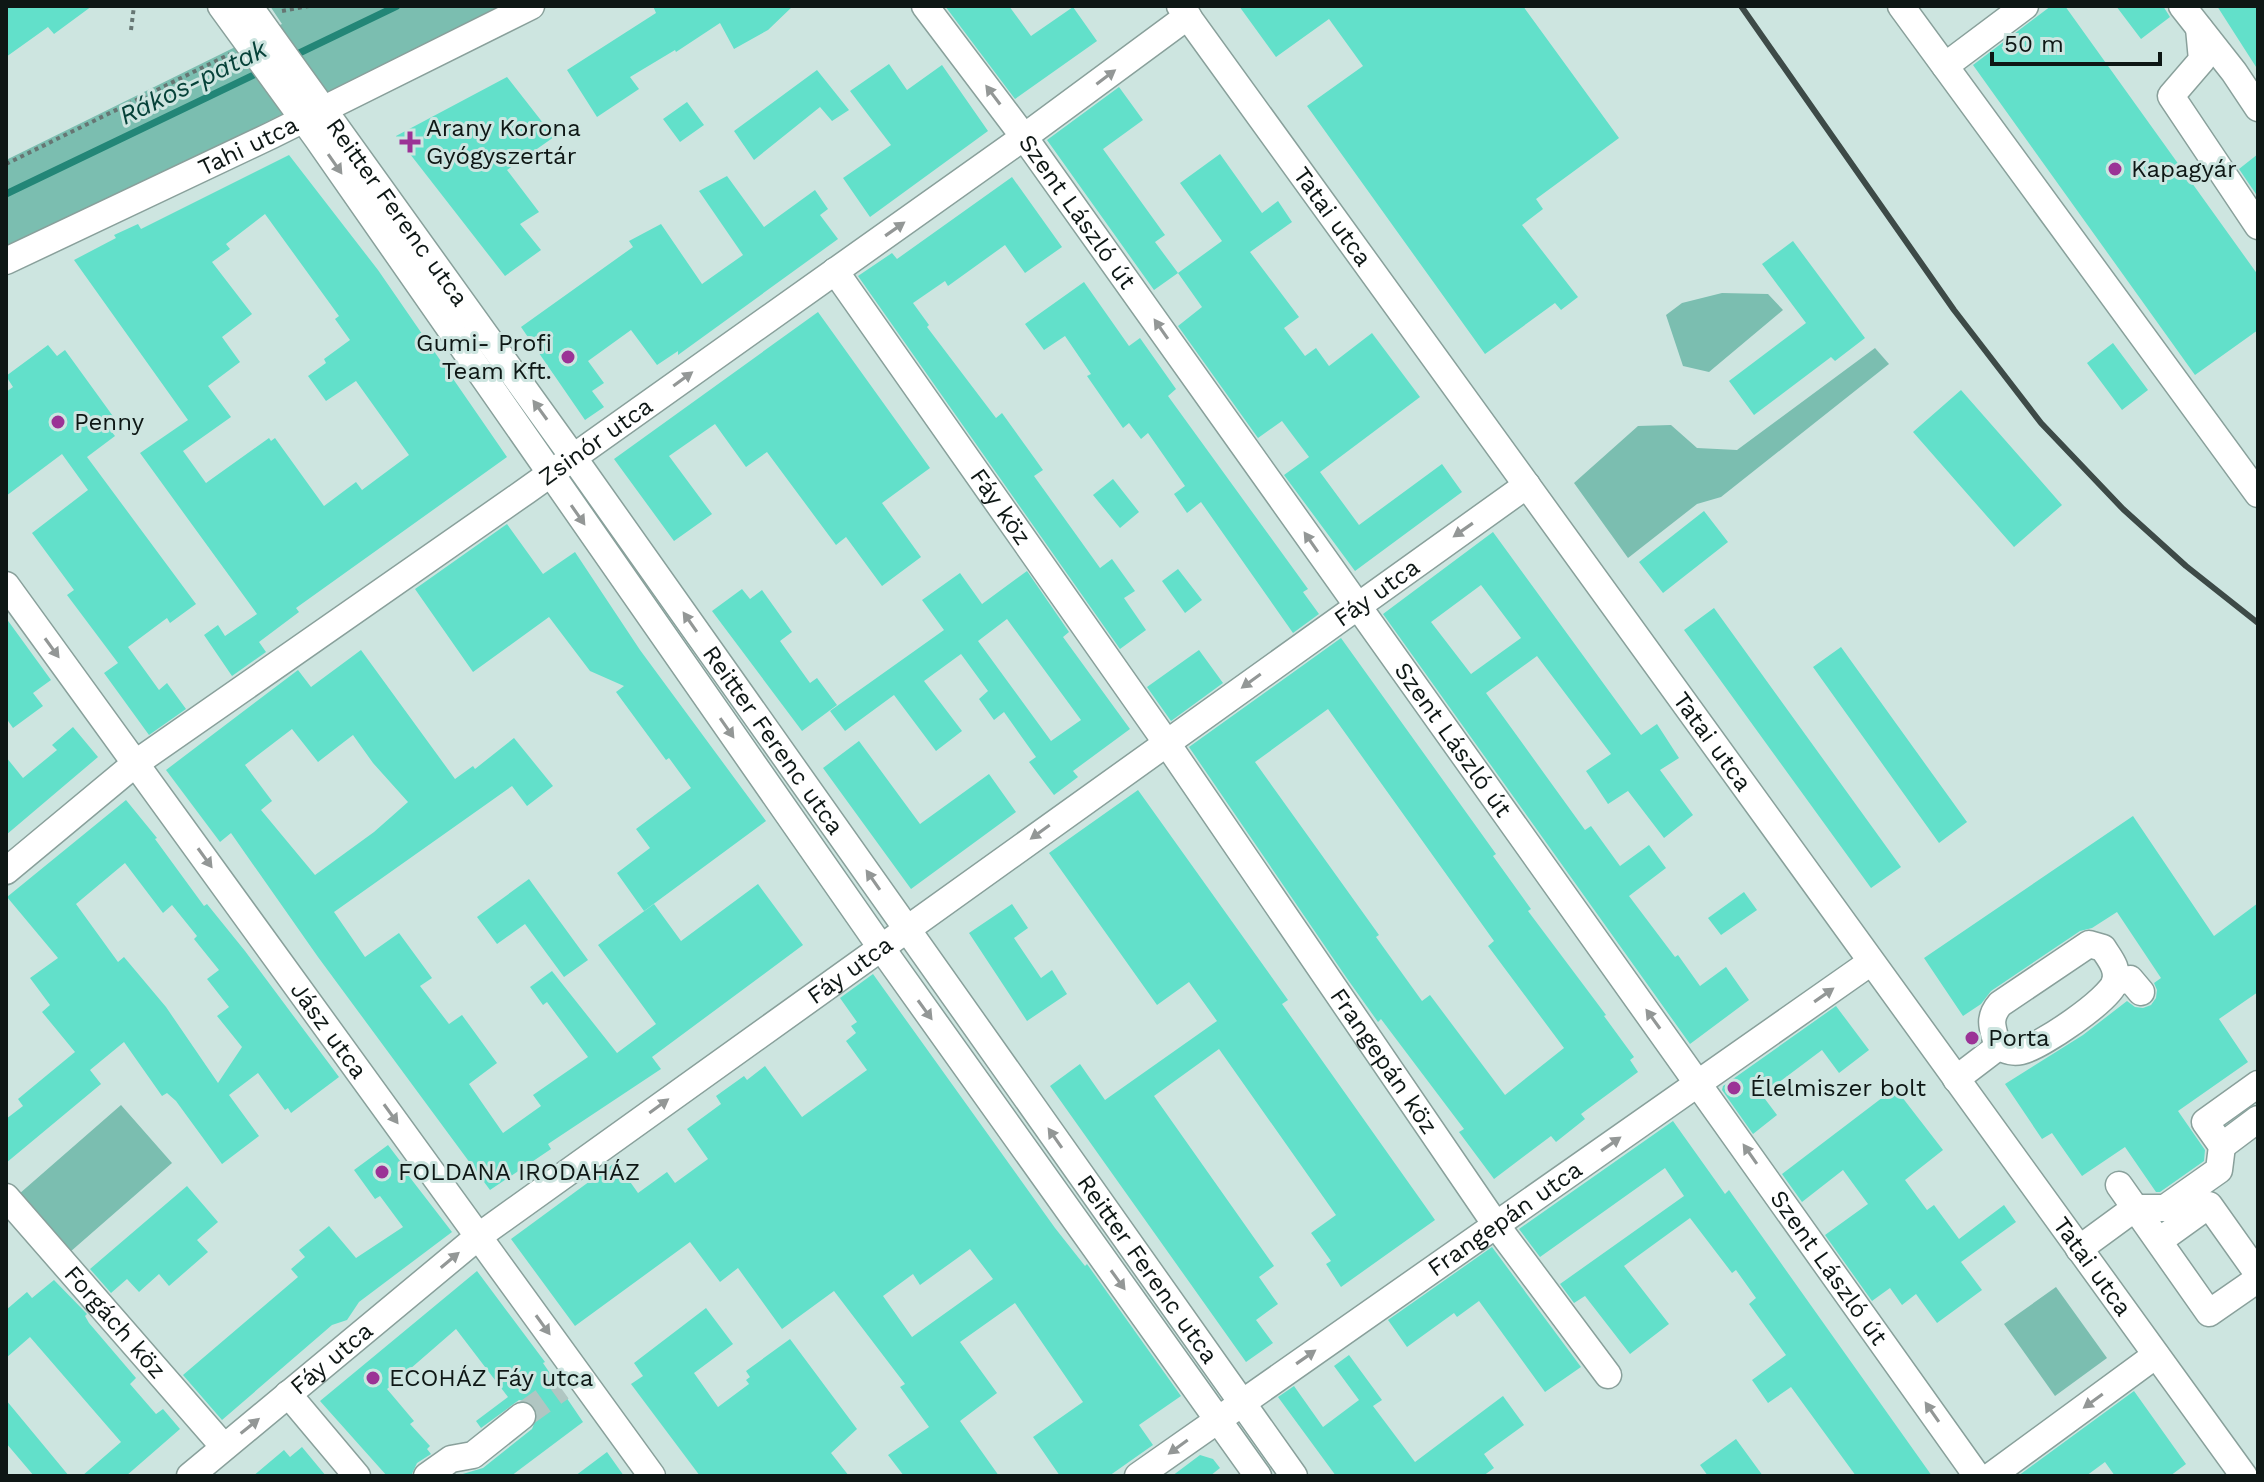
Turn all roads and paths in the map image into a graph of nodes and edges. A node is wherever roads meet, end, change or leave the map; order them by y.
1 (134, 6) edge
2 (221, 6) edge
3 (309, 6) edge
4 (531, 6) edge
5 (925, 6) edge
6 (1901, 6) edge
7 (2025, 6) edge
8 (2182, 6) edge
9 (1184, 11) edge
10 (252, 24) edge
11 (2199, 28) junction
12 (131, 30) dead end
13 (1945, 66) junction
14 (305, 104) junction
15 (2258, 108) edge
16 (1024, 137) junction
17 (6, 164) edge
18 (2258, 226) edge
19 (6, 261) edge
20 (835, 271) junction
21 (573, 457) junction
22 (550, 474) junction
23 (1527, 485) junction
24 (2258, 494) edge
25 (6, 585) edge
26 (1356, 605) junction
27 (1166, 742) junction
28 (136, 763) junction
29 (6, 871) edge
30 (906, 928) junction
31 (880, 946) junction
32 (1872, 951) junction
33 (2115, 982) junction
34 (2141, 992) dead end
35 (1998, 1047) junction
36 (1956, 1079) junction
37 (1699, 1082) junction
38 (2258, 1084) edge
39 (2258, 1119) edge
40 (2222, 1146) junction
41 (2119, 1185) dead end
42 (6, 1197) edge
43 (1098, 1199) junction
44 (2135, 1208) junction
45 (1073, 1216) junction
46 (1496, 1225) junction
47 (479, 1236) junction
48 (2159, 1241) junction
49 (2079, 1249) junction
50 (2258, 1276) edge
51 (2156, 1355) junction
52 (1608, 1375) dead end
53 (288, 1394) junction
54 (1242, 1402) junction
55 (522, 1416) tunnel mouth
56 (1218, 1418) junction
57 (224, 1447) junction
58 (2258, 1466) edge
59 (190, 1476) edge
60 (357, 1476) edge
61 (427, 1476) edge
62 (652, 1476) edge
63 (1138, 1476) edge
64 (1258, 1476) edge
65 (1294, 1476) edge
66 (1977, 1476) edge
67 (1991, 1476) edge
68 (2244, 1476) edge

1 - 12 path
2 - 10 street, Reitter Ferenc utca
3 - 10 path
4 - 14 street, Tahi utca
16 -> 5 street, Szent László út
6 - 13 street
7 - 13 street
8 - 11 street
16 -> 9 street, Zsinór utca
9 - 23 street, Tatai utca
10 - 14 street, Reitter Ferenc utca
10 - 17 path
11 - 15 street
11 - 18 street
13 - 24 street
14 - 19 street, Tahi utca
21 -> 14 street, Reitter Ferenc utca
14 -> 22 street, Reitter Ferenc utca
20 -> 16 street, Zsinór utca
26 -> 16 street, Szent László út
21 -> 20 street, Zsinór utca
20 - 27 street, Fáy köz
21 - 22 street, Zsinór utca
30 -> 21 street, Reitter Ferenc utca
22 - 28 street, Zsinór utca
22 -> 31 street, Reitter Ferenc utca
23 -> 26 street, Fáy utca
23 - 32 street, Tatai utca
25 -> 28 street, Jász utca
26 -> 27 street, Fáy utca
37 -> 26 street, Szent László út
27 -> 30 street, Fáy utca
27 - 46 street, Frangepán köz
28 - 29 street, Zsinór utca
28 -> 47 street, Jász utca
30 - 31 street, Fáy utca
43 -> 30 street, Reitter Ferenc utca
31 -> 45 street, Reitter Ferenc utca
47 -> 31 street, Fáy utca
32 - 36 street, Tatai utca
37 -> 32 street, Frangepán utca
33 - 34 street
33 - 35 street
33 - 35 street
35 - 36 street
36 - 49 street, Tatai utca
46 -> 37 street, Frangepán utca
66 -> 37 street, Szent László út
38 - 40 street
39 - 40 street
40 - 44 street
41 - 44 street
42 - 57 street, Forgách köz
43 - 45 street
43 - 54 street, Reitter Ferenc utca
44 - 48 street
44 - 49 street
45 -> 56 street, Reitter Ferenc utca
46 - 52 street, Frangepán köz
54 -> 46 street, Frangepán utca
53 -> 47 street, Fáy utca
47 -> 62 street, Jász utca
48 - 50 street
48 - 50 street
49 - 51 street, Tatai utca
51 -> 67 street
51 - 68 street, Tatai utca
57 -> 53 street, Fáy utca
53 - 60 street
54 - 56 street, Frangepán utca
54 - 65 street, Reitter Ferenc utca
55 - 61 street
56 -> 63 street, Frangepán utca
56 - 64 street, Reitter Ferenc utca
57 - 59 street, Fáy utca
58 - 68 street

